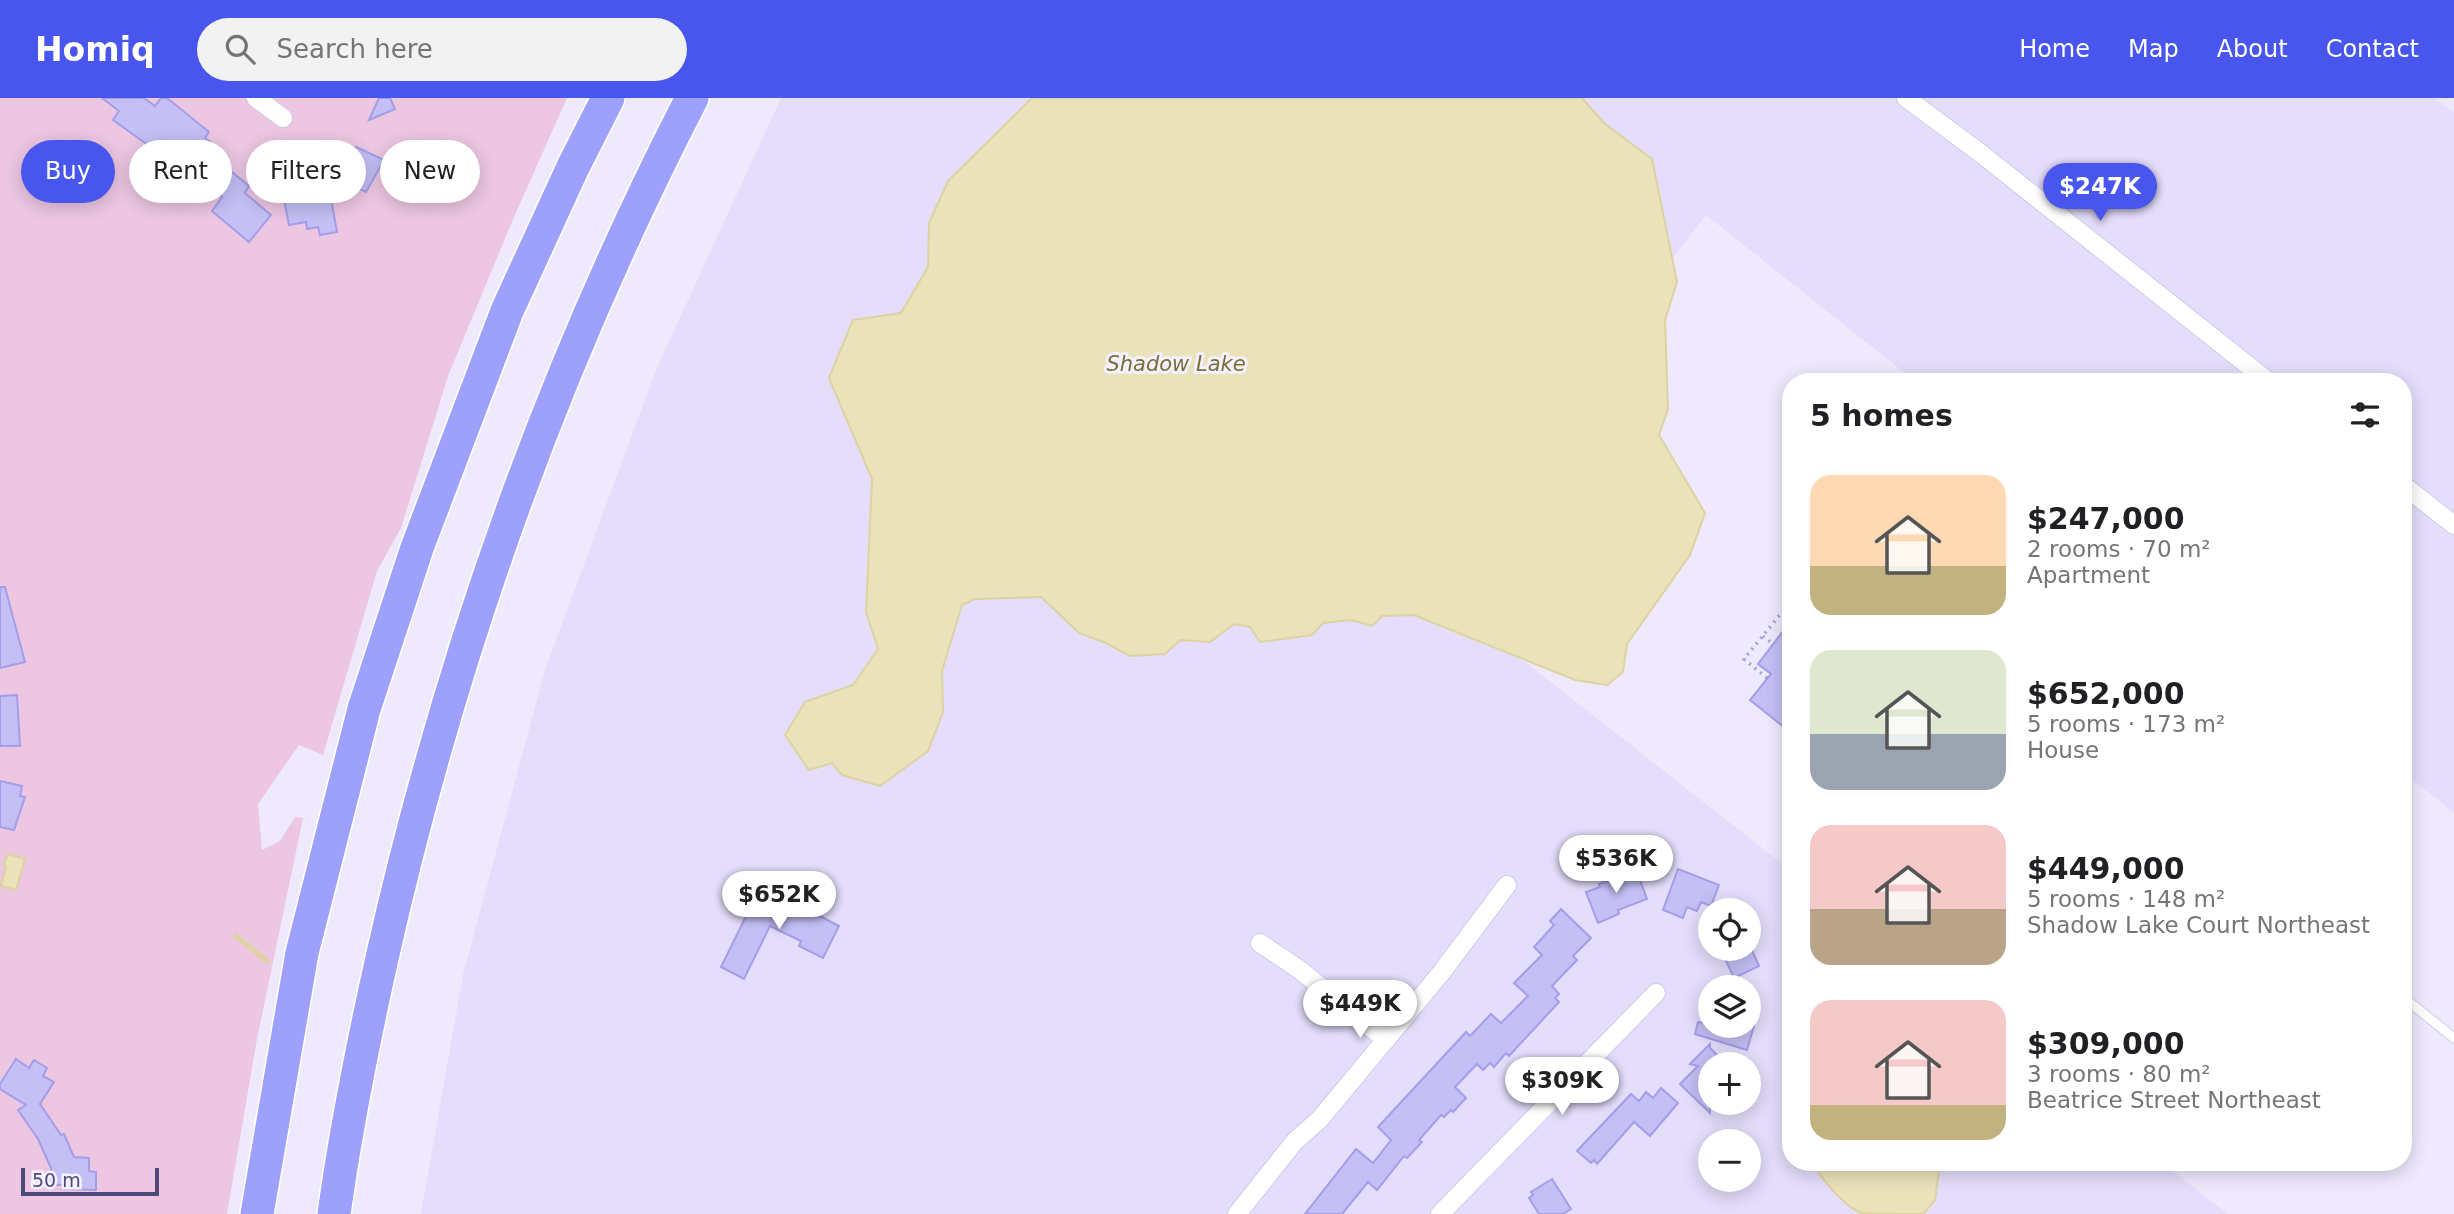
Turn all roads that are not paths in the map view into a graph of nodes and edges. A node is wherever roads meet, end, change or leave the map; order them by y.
1 (256, 98) edge
2 (607, 98) edge
3 (692, 98) edge
4 (1906, 98) edge
5 (283, 118) dead end
6 (2258, 373) edge
7 (2412, 492) edge
8 (2454, 525) edge
9 (1507, 885) dead end
10 (1260, 943) dead end
11 (1656, 993) dead end
12 (2412, 1004) edge
13 (2454, 1038) edge
14 (1386, 1040) junction
15 (1448, 1211) edge
16 (257, 1214) edge
17 (334, 1214) edge
18 (1237, 1214) edge

1 - 5 street
2 - 16 highway
3 - 17 highway
4 - 6 street
7 - 8 street
9 - 14 street
10 - 14 street
11 - 15 street
12 - 13 lane
14 - 18 street

